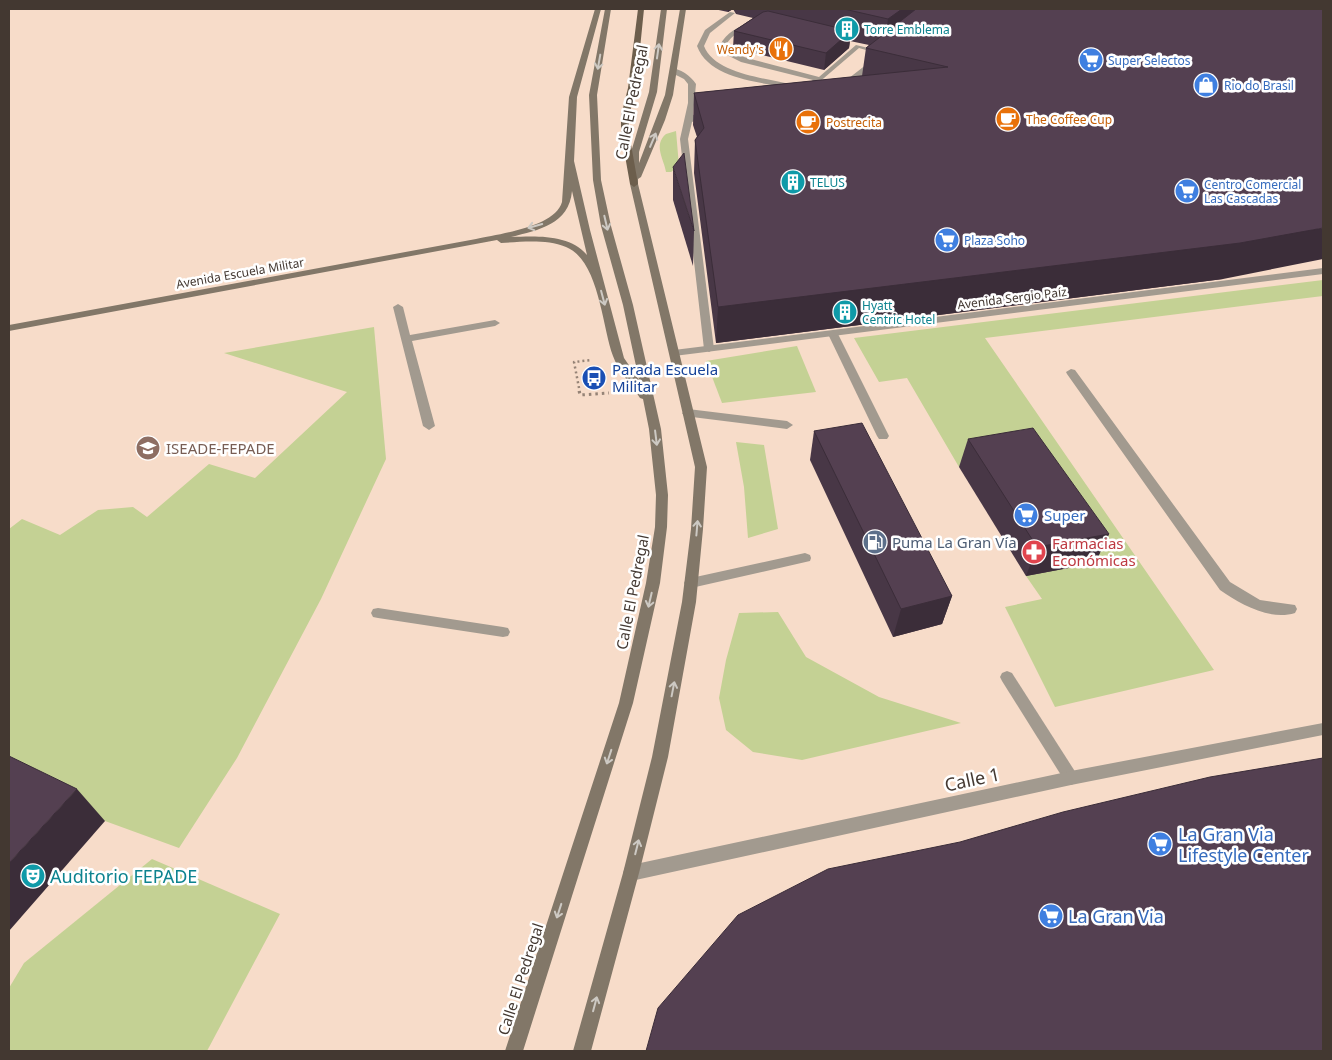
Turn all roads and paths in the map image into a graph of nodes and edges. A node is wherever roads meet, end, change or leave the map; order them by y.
1 (608, 9) edge
2 (641, 9) edge
3 (664, 9) edge
4 (683, 9) edge
5 (597, 11) edge
6 (732, 13) dead end
7 (761, 24) edge
8 (849, 44) edge
9 (858, 46) junction
10 (892, 48) edge
11 (885, 54) junction
12 (673, 70) junction
13 (820, 80) junction
14 (794, 85) junction
15 (810, 85) junction
16 (828, 90) edge
17 (691, 91) junction
18 (767, 91) edge
19 (837, 92) edge
20 (703, 95) edge
21 (718, 112) edge
22 (689, 120) junction
23 (570, 161) junction
24 (634, 184) junction
25 (476, 242) junction
26 (1323, 271) edge
27 (596, 273) junction
28 (398, 307) dead end
29 (495, 323) dead end
30 (9, 328) edge
31 (832, 334) junction
32 (406, 339) junction
33 (709, 350) junction
34 (674, 353) junction
35 (574, 362) dead end
36 (1071, 372) dead end
37 (580, 395) dead end
38 (649, 404) junction
39 (688, 413) junction
40 (786, 425) dead end
41 (429, 426) dead end
42 (883, 436) dead end
43 (806, 558) dead end
44 (691, 583) junction
45 (1290, 609) dead end
46 (378, 613) dead end
47 (503, 632) dead end
48 (1007, 677) dead end
49 (1323, 729) edge
50 (1071, 778) junction
51 (631, 873) junction
52 (514, 1051) edge
53 (582, 1051) edge

1 -> 38 main road, Calle El Pedregal
2 - 24 main road
24 -> 3 main road, Calle El Pedregal
4 - 12 main road
5 - 23 main road
6 - 14 street
7 - 13 street
8 - 9 street
9 - 11 street
9 - 13 street
10 - 11 street
11 - 19 street
12 - 17 street
24 -> 12 main road
13 - 15 street
14 - 15 street
14 - 18 street
15 - 16 street
17 - 20 street
17 - 22 street
21 - 22 street
22 - 33 street
23 -> 25 main road, Avenida Escuela Militar
23 - 27 main road
24 - 34 main road, Calle El Pedregal
25 - 27 main road, Avenida Escuela Militar
25 - 30 main road, Avenida Escuela Militar
26 - 31 street, Avenida Sergio Paíz
27 -> 38 main road
28 - 32 street
29 - 32 street
31 - 33 street, Avenida Sergio Paíz
31 - 42 street
32 - 41 street
33 - 34 street, Avenida Sergio Paíz
34 - 39 main road, Calle El Pedregal
35 - 37 path
36 - 45 street
38 -> 52 main road, Calle El Pedregal
39 - 40 street
44 -> 39 main road, Calle El Pedregal
43 - 44 street
51 -> 44 main road, Calle El Pedregal
46 - 47 street
48 - 50 street
49 - 50 street, Calle 1
50 - 51 street, Calle 1
53 -> 51 main road, Calle El Pedregal

